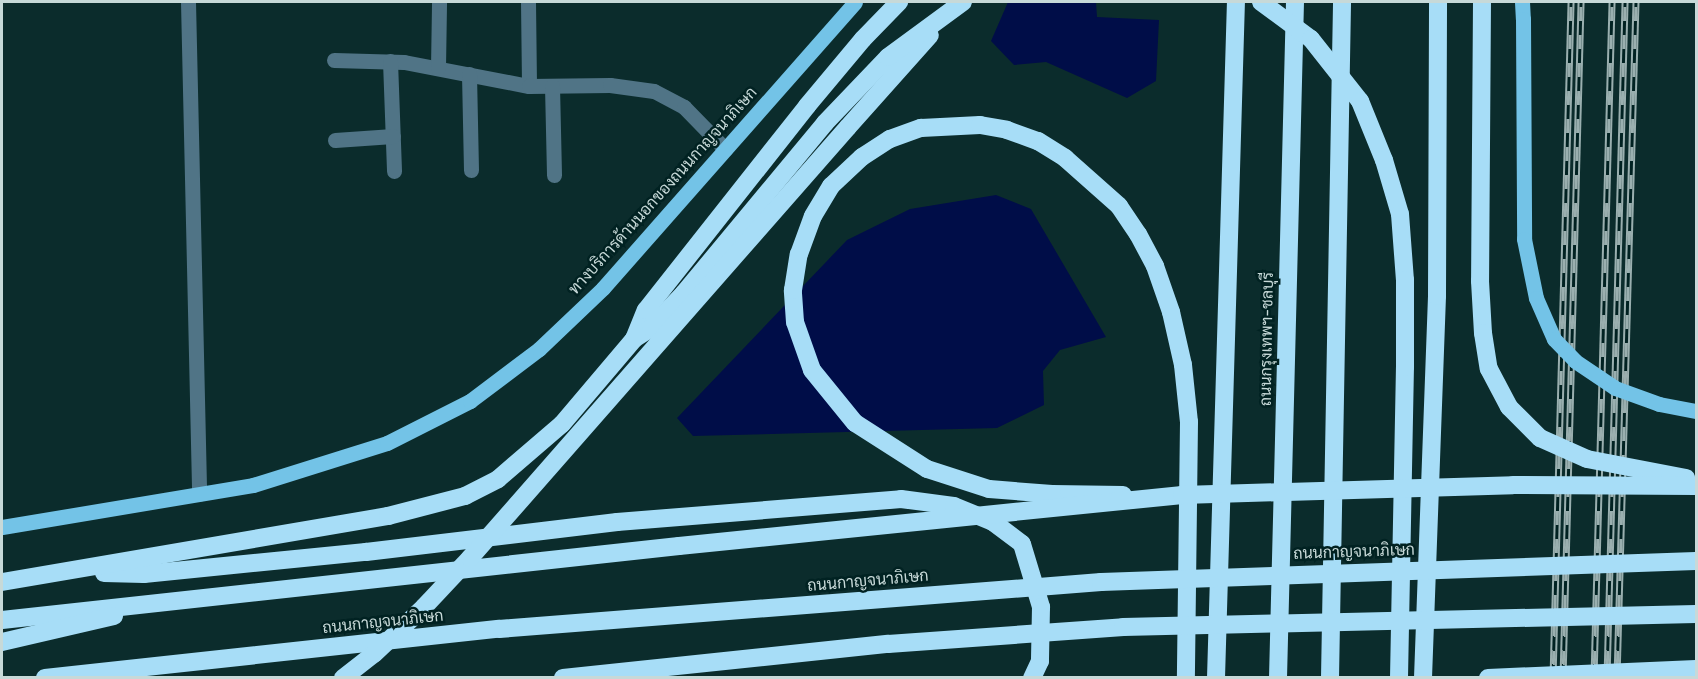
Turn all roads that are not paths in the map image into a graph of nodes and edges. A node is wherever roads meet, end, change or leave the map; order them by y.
1 (188, 2) edge
2 (439, 2) edge
3 (528, 2) edge
4 (855, 2) edge
5 (899, 2) edge
6 (963, 2) edge
7 (1236, 2) edge
8 (1262, 2) edge
9 (1295, 2) edge
10 (1342, 2) edge
11 (1438, 2) edge
12 (1482, 2) edge
13 (1522, 2) edge
14 (334, 60) dead end
15 (390, 61) junction
16 (438, 68) junction
17 (469, 75) junction
18 (529, 86) junction
19 (552, 86) junction
20 (393, 136) junction
21 (335, 140) dead end
22 (725, 149) junction
23 (471, 170) dead end
24 (394, 171) dead end
25 (554, 175) dead end
26 (634, 339) junction
27 (1696, 411) edge
28 (1696, 480) edge
29 (1696, 486) edge
30 (199, 494) junction
31 (1182, 495) junction
32 (2, 527) edge
33 (1696, 561) edge
34 (57, 573) junction
35 (2, 582) edge
36 (157, 603) junction
37 (1696, 615) edge
38 (2, 620) edge
39 (2, 642) edge
40 (1696, 669) edge
41 (45, 678) edge
42 (343, 678) edge
43 (563, 678) edge
44 (1032, 678) edge
45 (1186, 678) edge
46 (1216, 678) edge
47 (1278, 678) edge
48 (1329, 678) edge
49 (1399, 678) edge
50 (1424, 678) edge
51 (1488, 678) edge

1 - 30 street
2 - 16 street
3 - 18 street
4 - 22 main road, ทางบริการด้านนอกของถนนกาญจนาภิเษก
5 - 26 highway
6 - 26 highway
6 - 42 highway, bridge
7 - 46 highway
8 - 49 highway, bridge
9 - 47 highway, ถนนกรุงเทพฯ-ชลบุรี
10 - 48 highway
11 - 50 highway
12 - 28 highway, bridge
13 - 27 main road, bridge
14 - 15 street
15 - 16 street
15 - 20 street
16 - 17 street
17 - 18 street
17 - 23 street
18 - 19 street
19 - 22 street
19 - 25 street
20 - 21 street
20 - 24 street
22 - 30 main road, ทางบริการด้านนอกของถนนกาญจนาภิเษก
26 - 34 highway
29 - 31 highway, bridge
30 - 32 main road, ทางบริการด้านนอกของถนนกาญจนาภิเษก
31 - 36 highway, bridge
31 - 45 highway, bridge
33 - 41 highway, ถนนกาญจนาภิเษก, bridge
34 - 35 highway
34 - 44 highway
36 - 38 highway
36 - 39 highway
37 - 43 highway, bridge
40 - 51 highway, bridge

